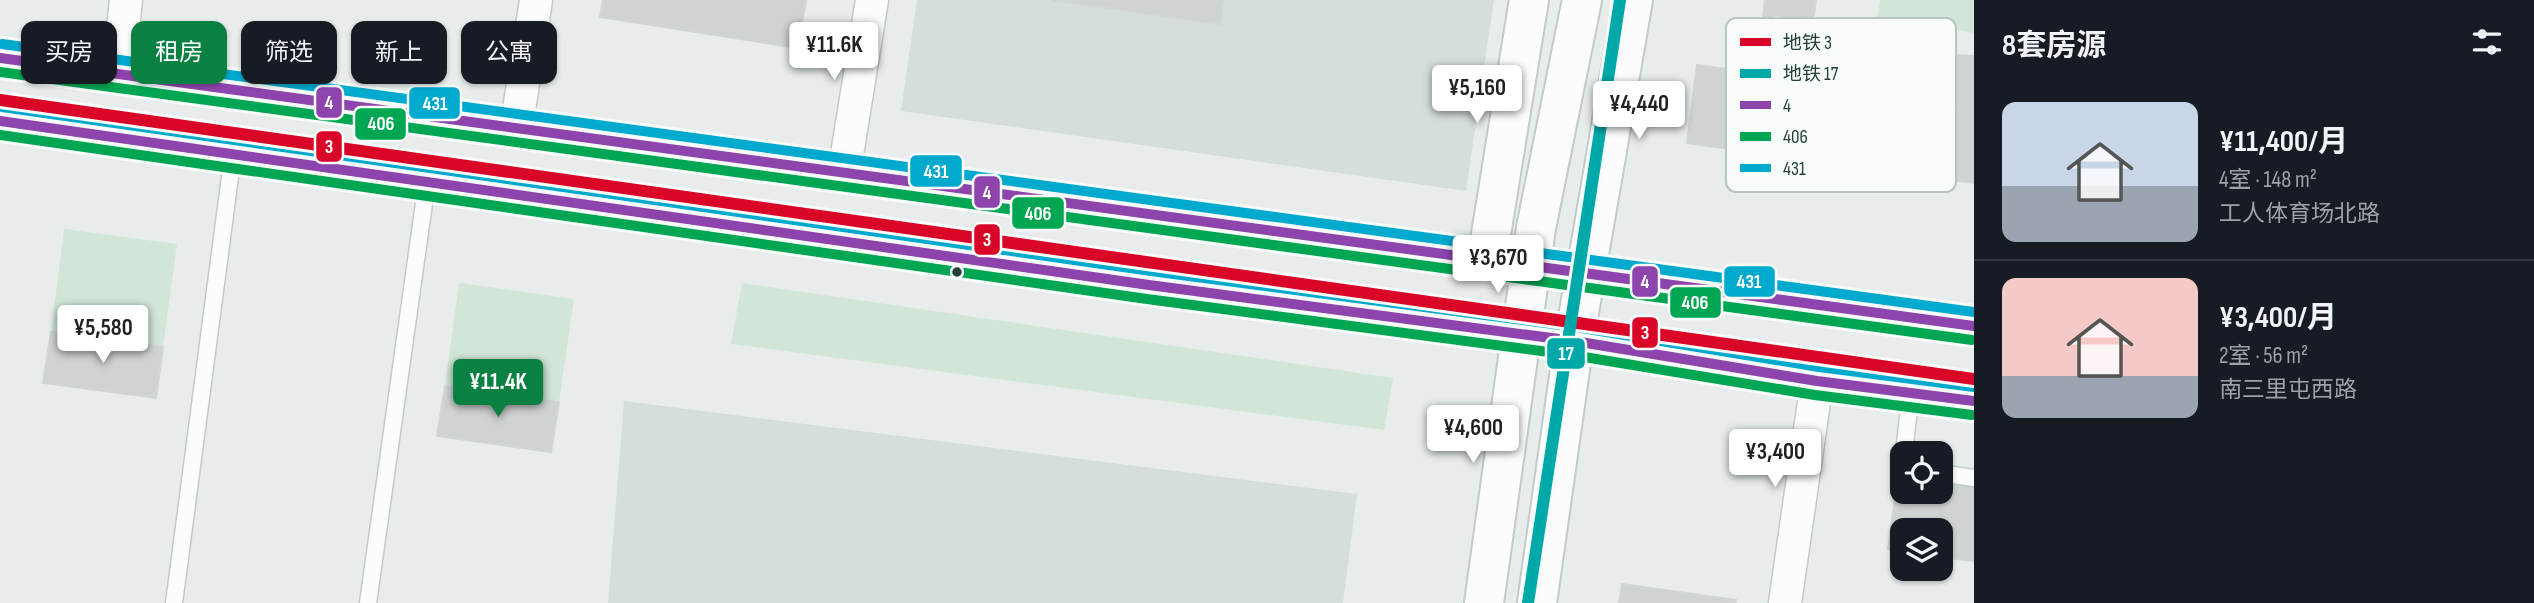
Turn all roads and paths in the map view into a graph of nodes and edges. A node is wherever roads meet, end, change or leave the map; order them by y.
1 (126, 0) edge
2 (536, 0) edge
3 (872, 0) edge
4 (1529, 0) edge
5 (1582, 0) edge
6 (1633, 0) edge
7 (121, 47) dead end
8 (0, 58) edge
9 (0, 121) edge
10 (516, 129) junction
11 (233, 154) junction
12 (844, 173) junction
13 (428, 180) junction
14 (1488, 259) junction
15 (1532, 265) junction
16 (1586, 272) junction
17 (1974, 326) edge
18 (1522, 334) junction
19 (1574, 341) junction
20 (1817, 382) junction
21 (1911, 393) junction
22 (1974, 401) edge
23 (1905, 441) edge
24 (1953, 475) edge
25 (1974, 478) edge
26 (174, 603) edge
27 (368, 603) edge
28 (1483, 603) edge
29 (1537, 603) edge
30 (1785, 603) edge

1 - 7 street
2 - 10 street
3 - 12 street
4 - 14 main road
5 - 15 main road
6 - 16 main road
8 - 10 main road
9 - 11 main road
10 - 12 main road
11 - 13 main road
11 - 26 lane
12 - 14 main road
13 - 18 main road
13 - 27 lane
14 - 15 main road
15 - 16 main road
15 - 18 main road
16 - 17 main road
16 - 19 main road
18 - 19 main road
18 - 28 main road
19 - 20 main road
19 - 29 main road
20 - 21 main road
20 - 30 street
21 - 22 main road
21 - 23 lane
24 - 25 lane

